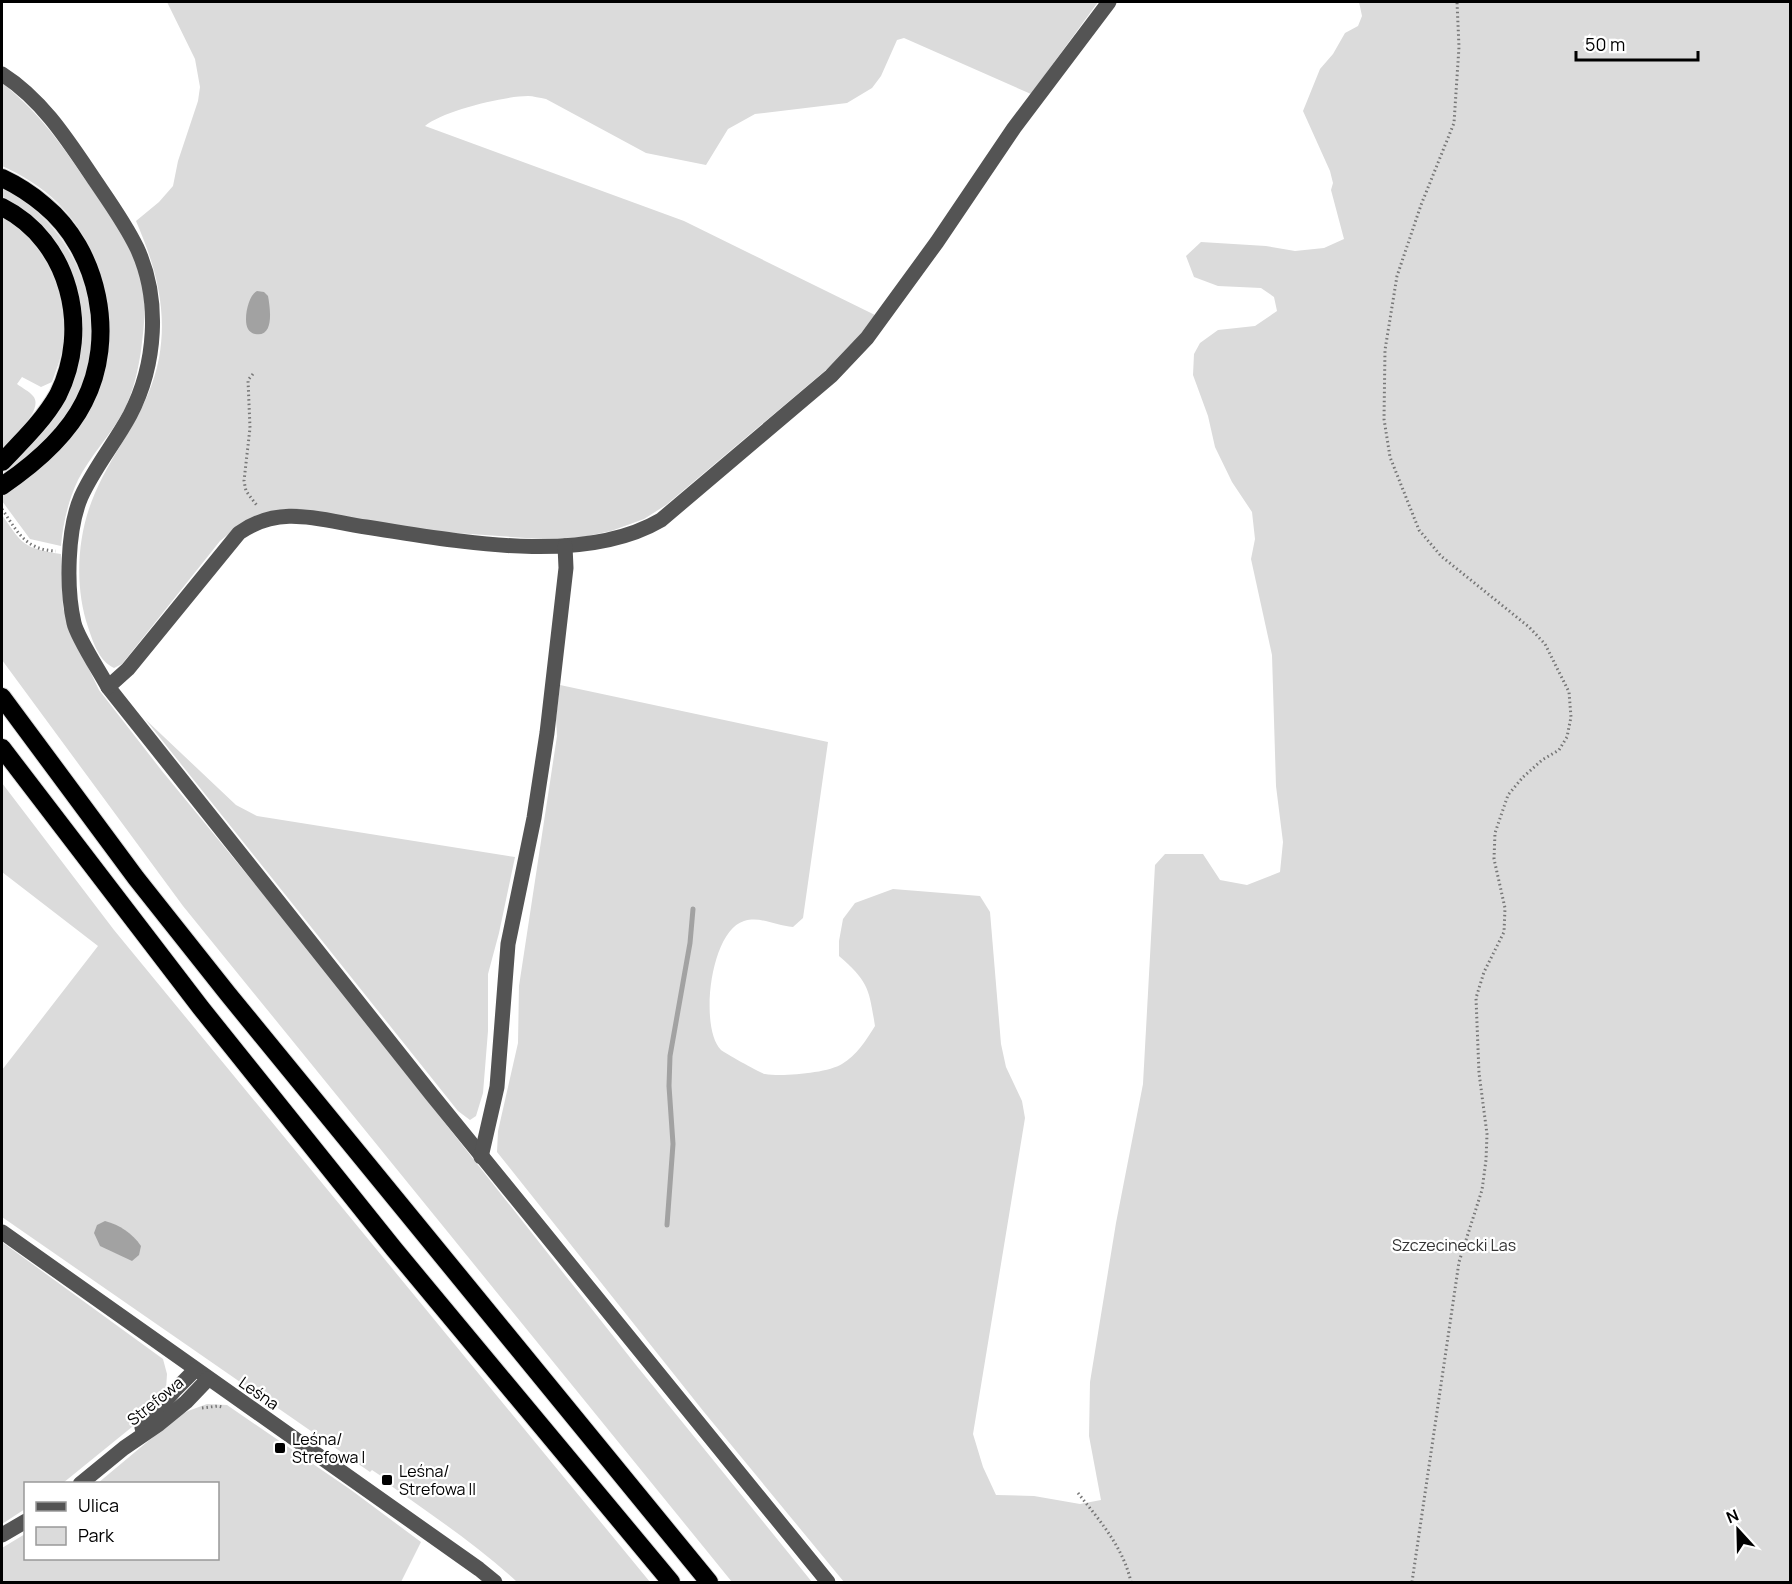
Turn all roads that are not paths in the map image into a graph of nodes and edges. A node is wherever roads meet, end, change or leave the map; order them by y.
1 (1109, 2) edge
2 (2, 74) edge
3 (2, 178) edge
4 (2, 207) edge
5 (2, 462) edge
6 (2, 486) edge
7 (565, 546) junction
8 (108, 687) junction
9 (2, 697) edge
10 (2, 748) edge
11 (481, 1156) junction
12 (2, 1232) edge
13 (202, 1375) junction
14 (82, 1482) edge
15 (24, 1522) edge
16 (2, 1535) edge
17 (495, 1582) edge
18 (671, 1582) edge
19 (710, 1582) edge
20 (828, 1582) edge

1 - 7 street
2 - 8 street
3 - 6 highway
4 - 5 highway
7 - 8 street
7 - 11 street
8 - 11 street
9 - 19 highway
10 - 18 highway
11 - 20 street
12 - 13 street, Leśna
13 - 14 street, Strefowa
13 - 17 street, Leśna
15 - 16 street

